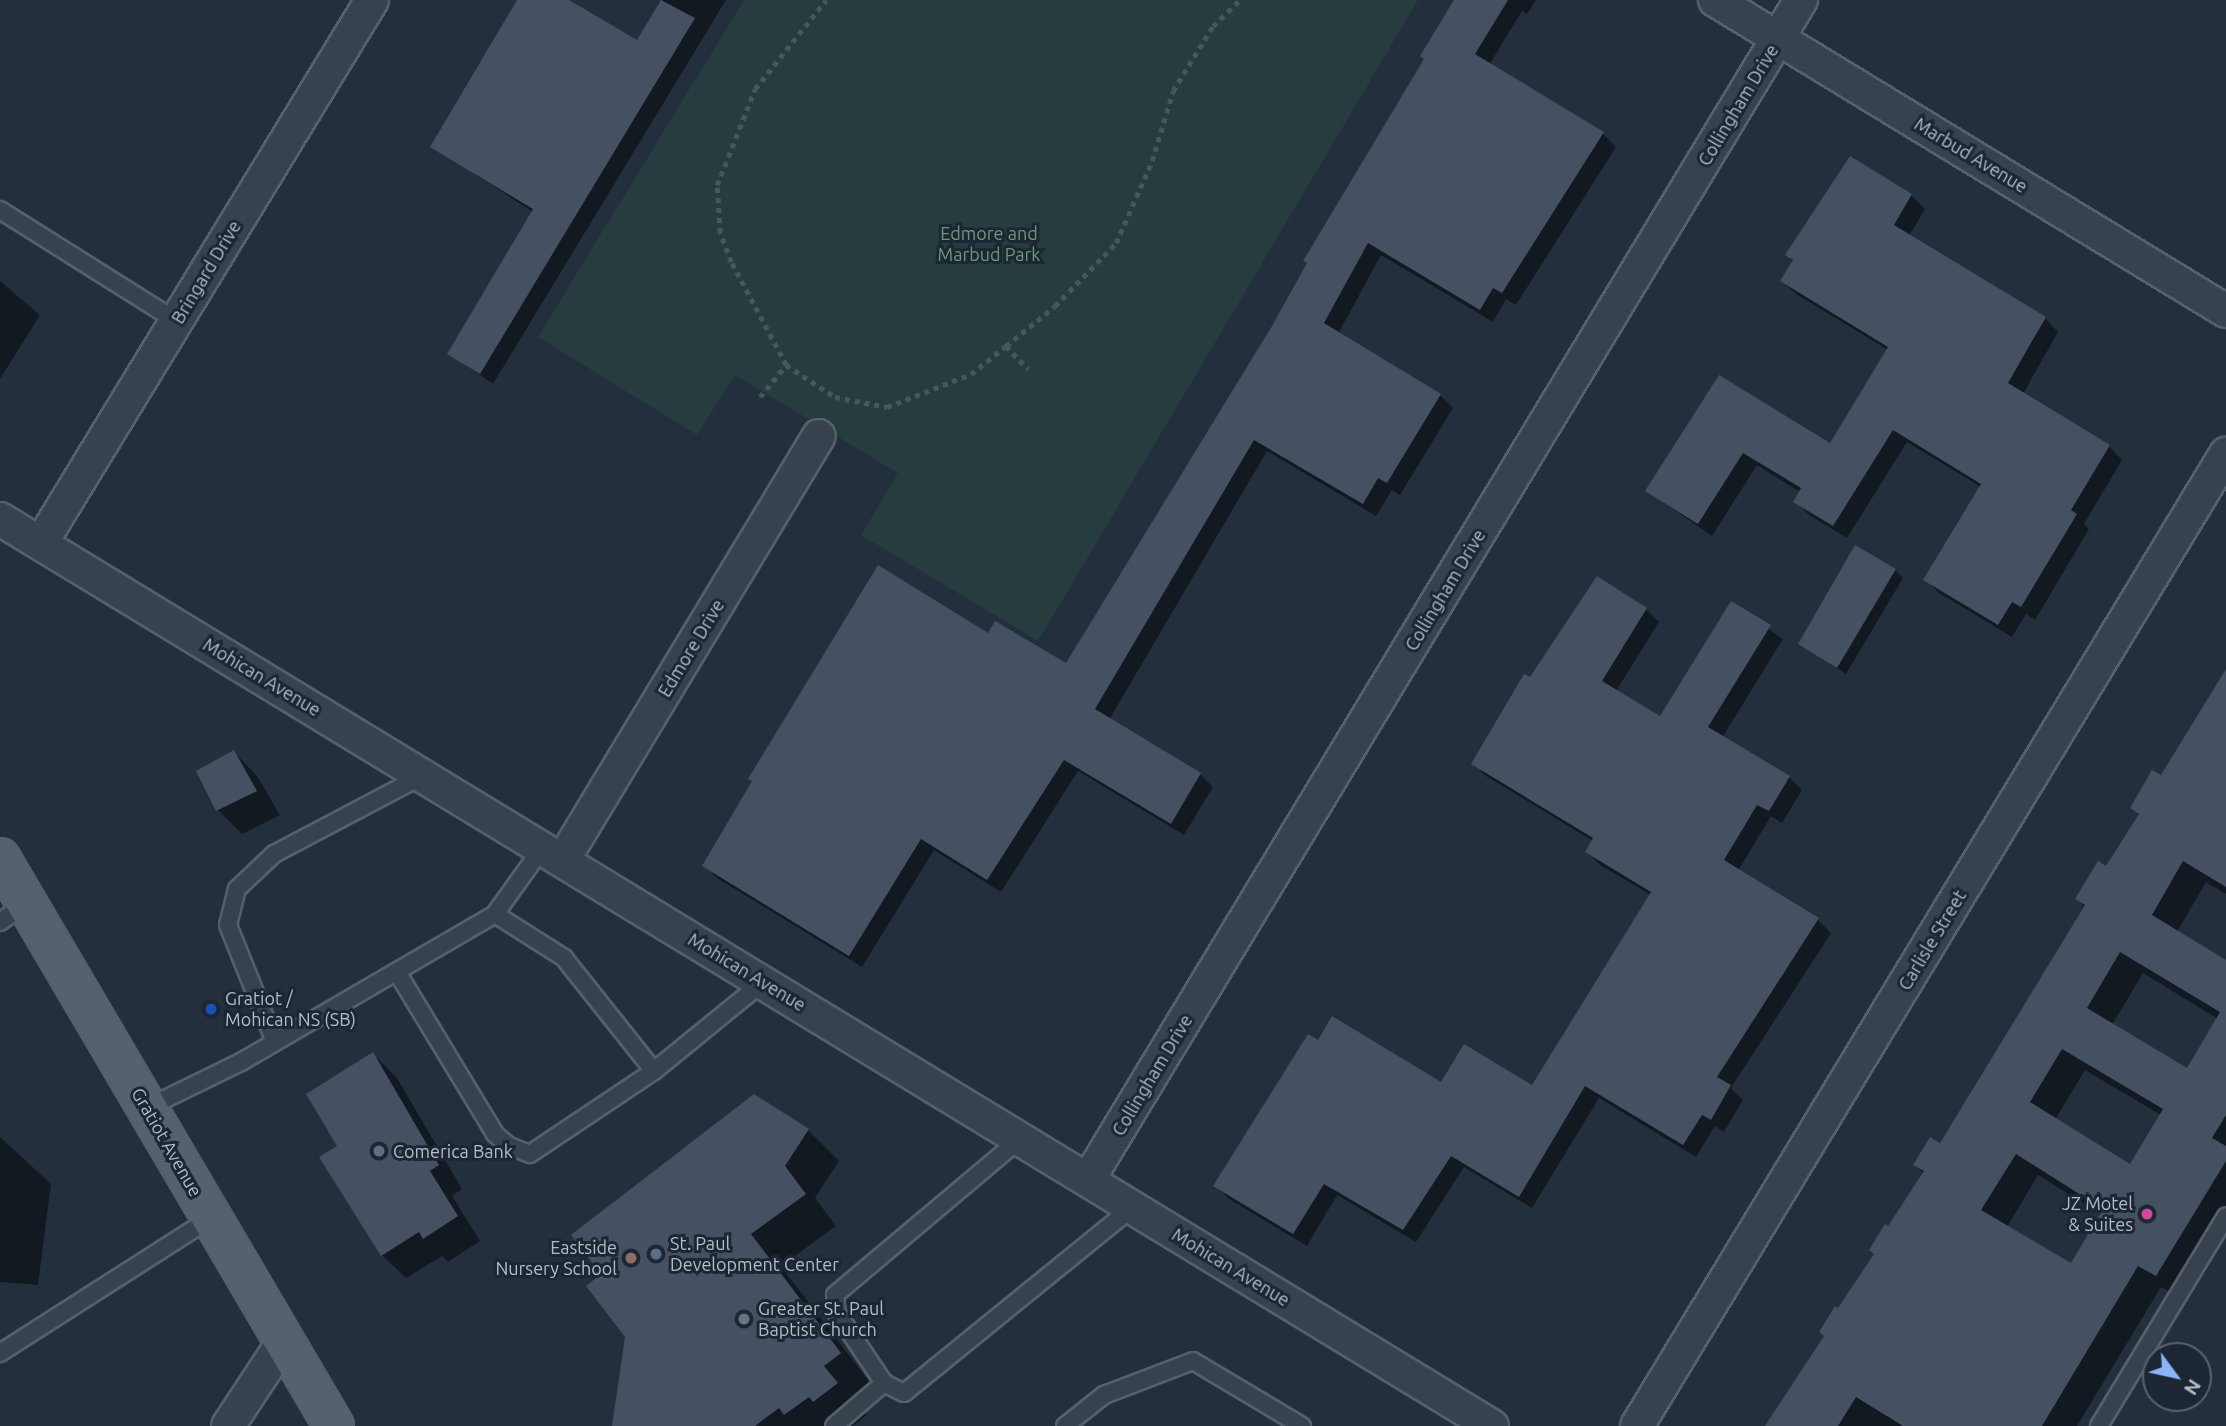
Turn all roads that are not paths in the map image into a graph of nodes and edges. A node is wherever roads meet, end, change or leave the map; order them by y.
1 (372, 0) edge
2 (1715, 0) edge
3 (1801, 0) edge
4 (1778, 38) junction
5 (0, 210) edge
6 (2226, 311) edge
7 (176, 321) junction
8 (820, 436) dead end
9 (2226, 454) edge
10 (0, 519) edge
11 (41, 543) junction
12 (424, 775) junction
13 (553, 853) junction
14 (0, 858) edge
15 (13, 913) edge
16 (495, 914) junction
17 (397, 972) junction
18 (763, 982) junction
19 (275, 1042) junction
20 (654, 1071) junction
21 (146, 1108) junction
22 (1020, 1139) junction
23 (1088, 1180) junction
24 (1133, 1207) junction
25 (2226, 1216) edge
26 (211, 1218) junction
27 (284, 1341) junction
28 (0, 1353) edge
29 (884, 1383) junction
30 (2103, 1424) edge
31 (228, 1426) edge
32 (334, 1426) edge
33 (834, 1426) edge
34 (1065, 1426) edge
35 (1302, 1426) edge
36 (1492, 1426) edge
37 (1637, 1426) edge

1 - 7 street, Bringard Drive
2 - 4 street, Marbud Avenue
3 - 4 street, Collingham Drive
4 - 6 street, Marbud Avenue
4 - 23 street, Collingham Drive
5 - 7 lane
7 - 11 street, Bringard Drive
8 - 13 street, Edmore Drive
9 - 37 street, Carlisle Street
10 - 11 street, Mohican Avenue
11 - 12 street, Mohican Avenue
12 - 13 street, Mohican Avenue
12 - 19 lane
13 - 16 lane
13 - 18 street, Mohican Avenue
14 - 15 main road, Gratiot Avenue
15 - 21 main road, Gratiot Avenue
16 - 17 lane
16 - 20 lane
17 - 19 lane
17 - 20 lane
18 - 20 lane
18 - 22 street, Mohican Avenue
19 - 21 lane
21 - 26 main road, Gratiot Avenue
22 - 23 street, Mohican Avenue
22 - 29 lane
23 - 24 street, Mohican Avenue
24 - 29 lane
24 - 36 street, Mohican Avenue
25 - 30 lane
26 - 27 main road, Gratiot Avenue
26 - 28 lane
27 - 31 street
27 - 32 main road, Gratiot Avenue
29 - 33 lane
34 - 35 lane

